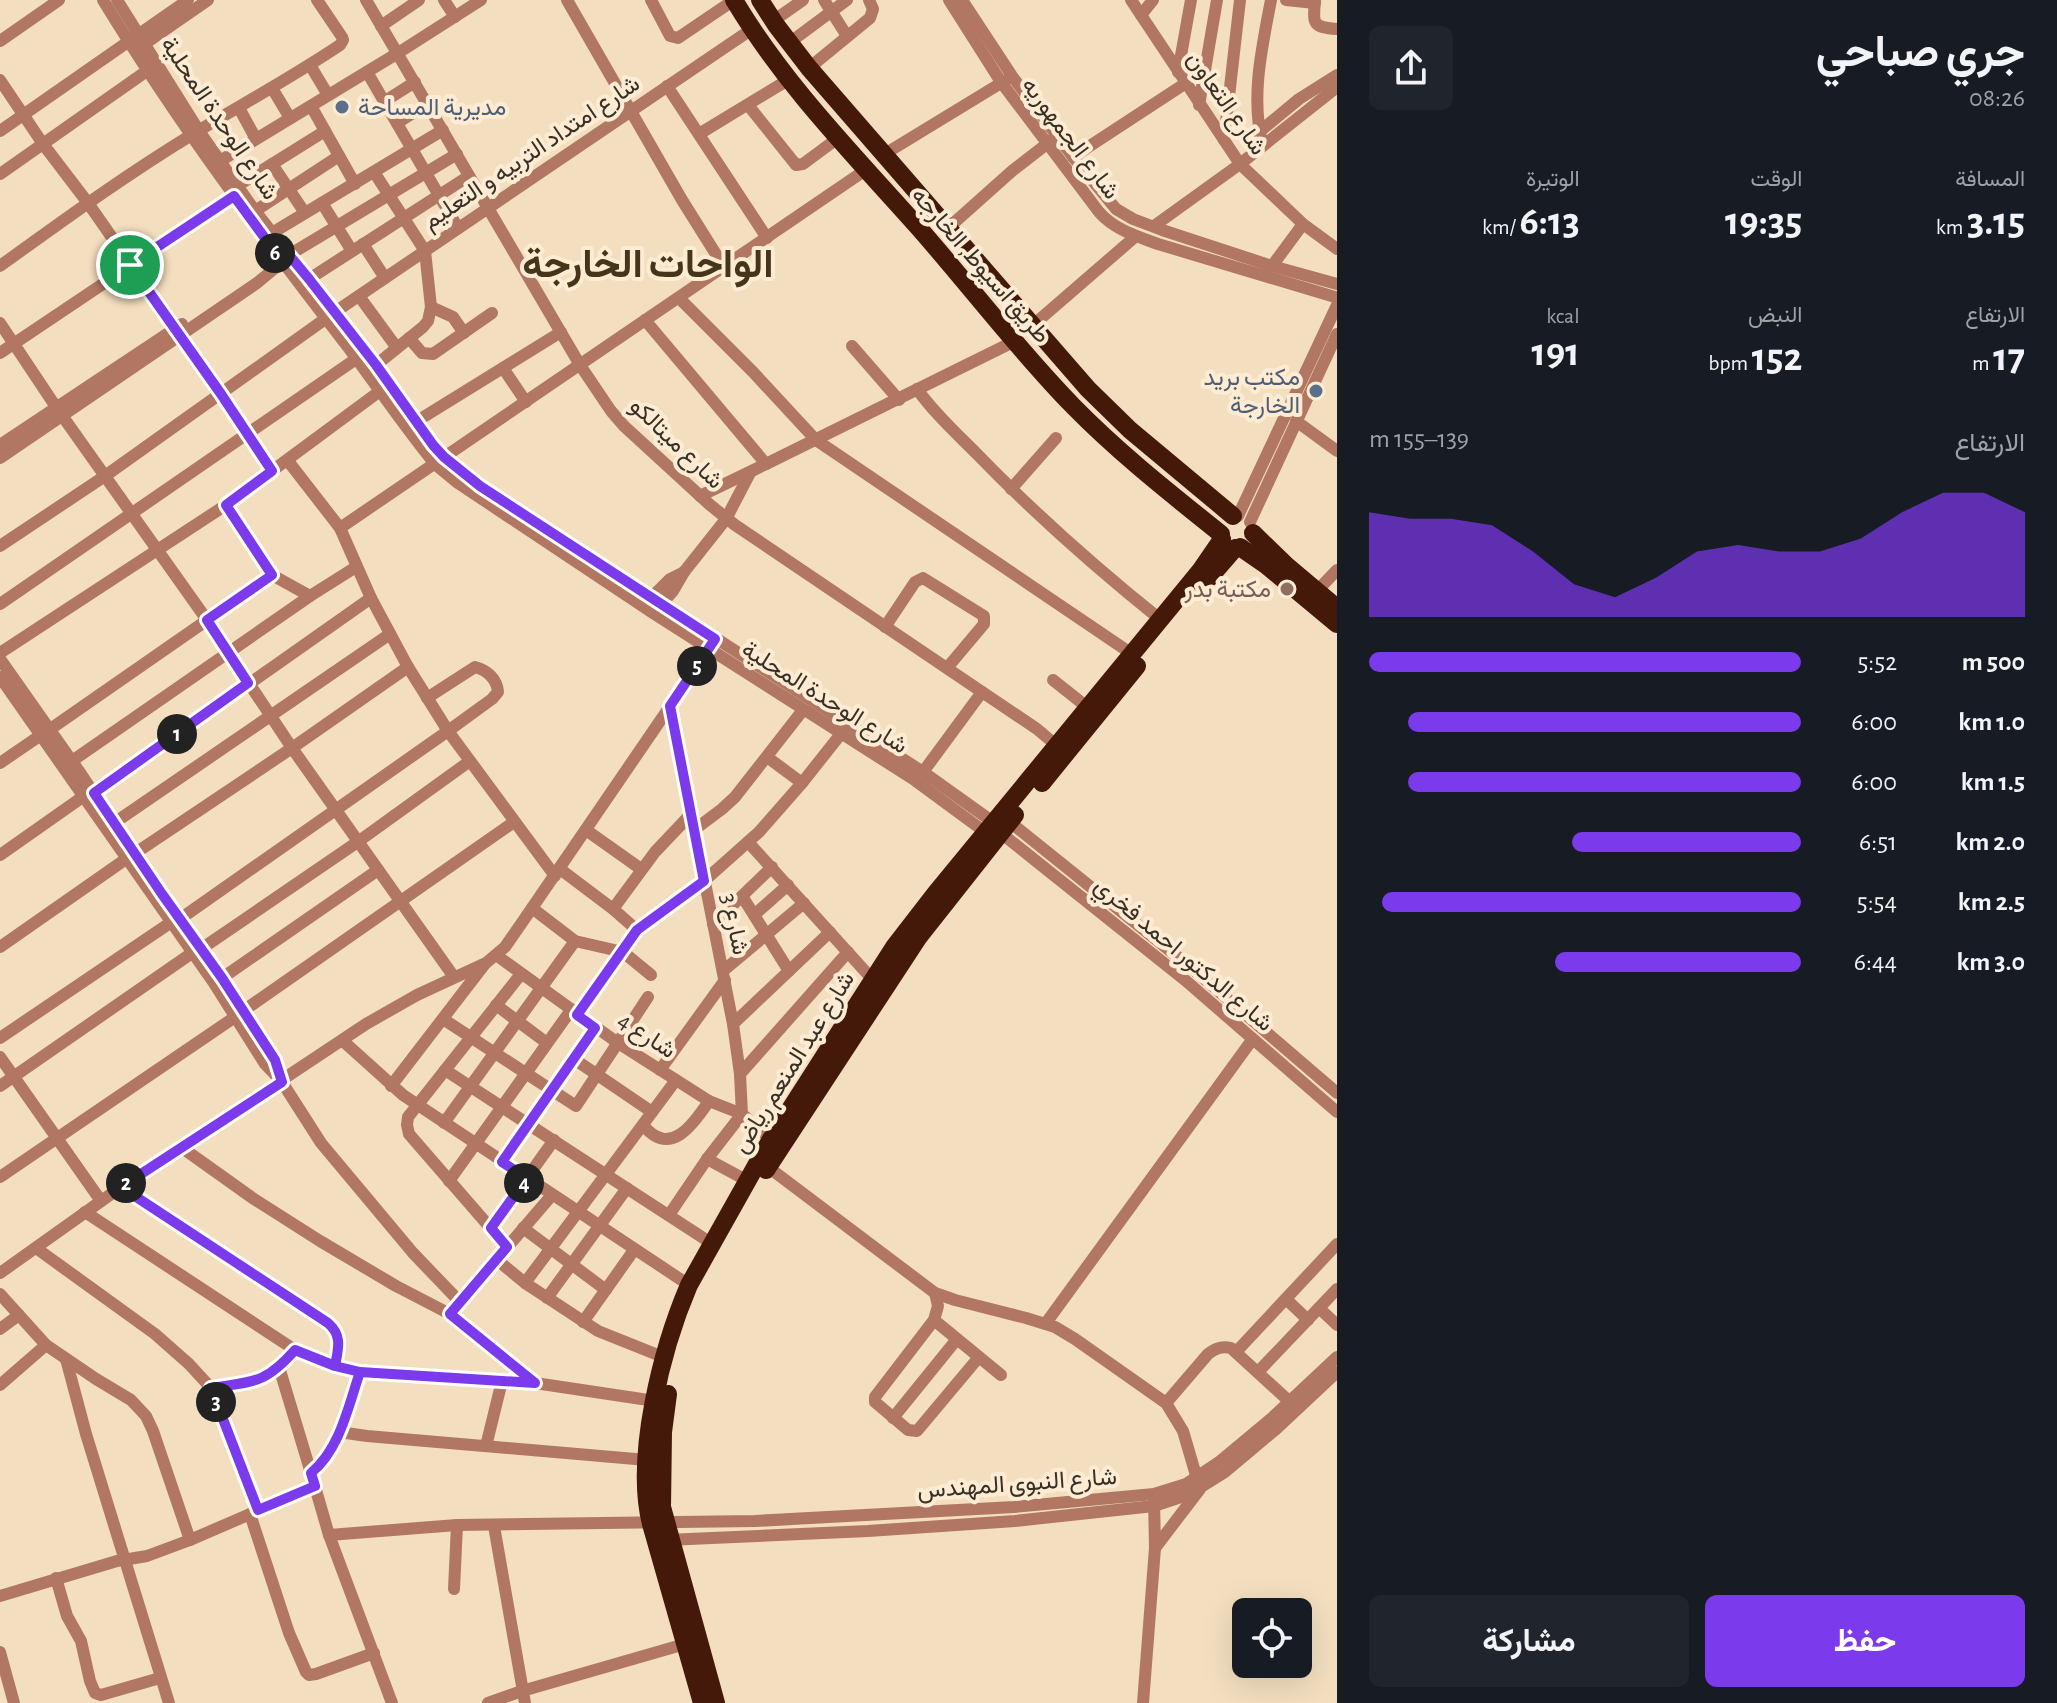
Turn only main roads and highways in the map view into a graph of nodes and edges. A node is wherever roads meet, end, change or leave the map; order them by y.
1 (734, 0) edge
2 (760, 0) edge
3 (1244, 522) junction
4 (1230, 542) junction
5 (1337, 608) edge
6 (1337, 623) edge
7 (1061, 749) junction
8 (927, 914) junction
9 (775, 1143) junction
10 (661, 1532) junction
11 (707, 1698) edge

1 - 4 highway, طريق اسيوط, الخارجه
2 - 3 highway, طريق اسيوط, الخارجه
3 - 4 highway
3 - 4 highway
3 - 5 highway, طريق اسيوط, الخارجه
4 - 6 highway, طريق اسيوط, الخارجه
4 - 7 highway, شارع عبد المنعم رياض
4 - 7 highway, شارع عبد المنعم رياض
7 - 8 highway, شارع عبد المنعم رياض
8 - 9 highway, شارع عبد المنعم رياض
8 - 9 highway, شارع عبد المنعم رياض
9 - 10 highway, شارع عبد المنعم رياض
9 - 10 highway, شارع عبد المنعم رياض
10 - 11 highway, شارع عبد المنعم رياض
10 - 11 highway, شارع عبد المنعم رياض

